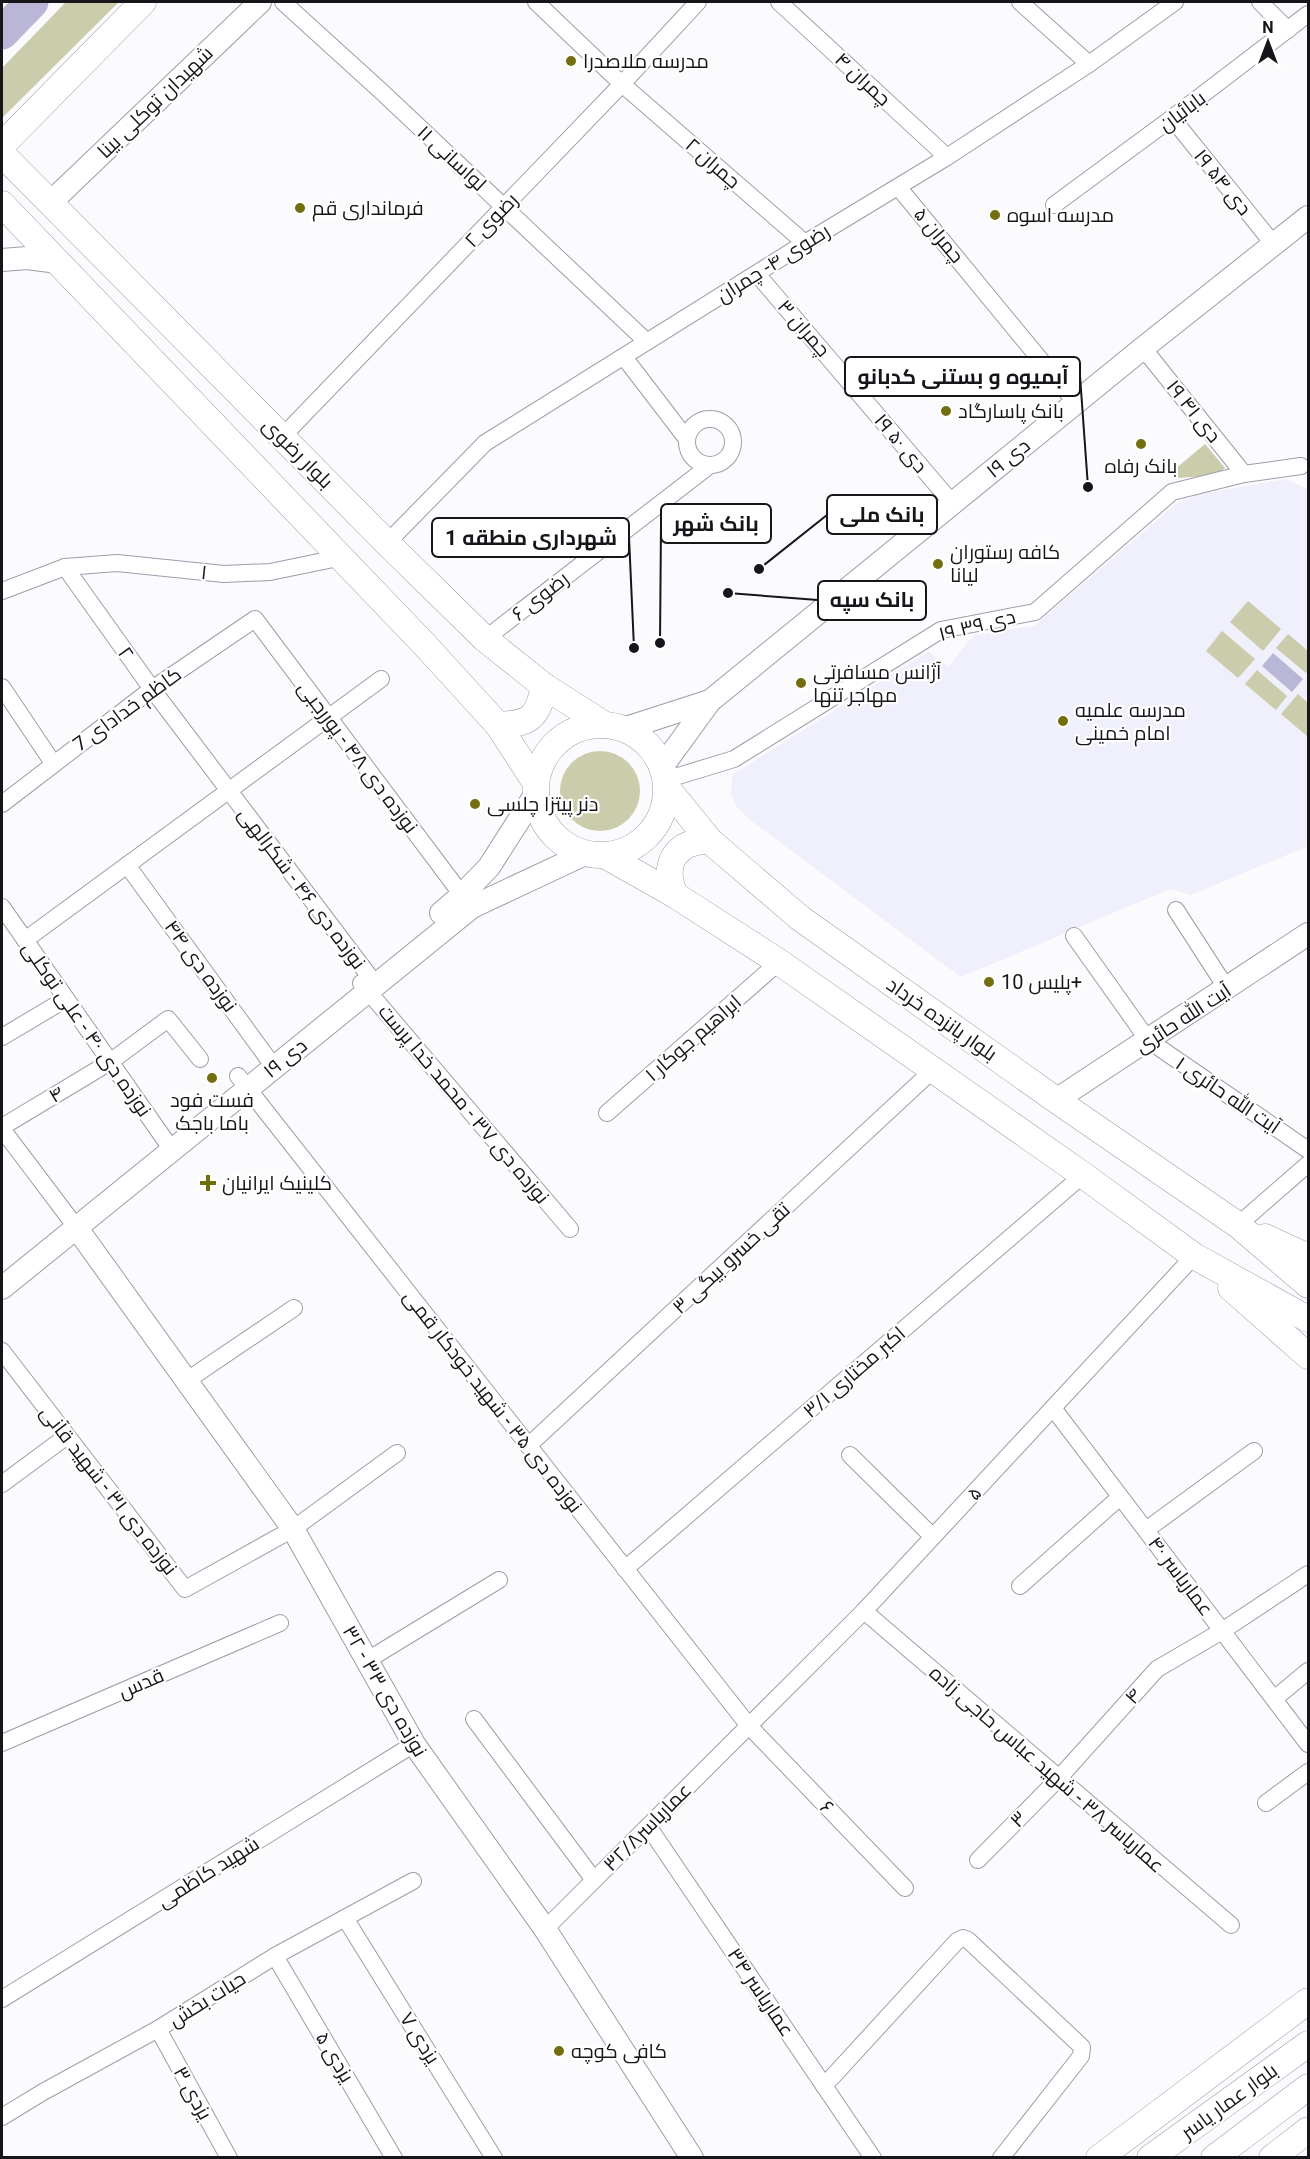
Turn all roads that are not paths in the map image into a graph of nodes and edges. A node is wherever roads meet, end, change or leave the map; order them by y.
1 (143, 2) edge
2 (260, 2) edge
3 (283, 2) edge
4 (536, 2) edge
5 (698, 2) edge
6 (779, 2) edge
7 (1020, 2) edge
8 (1175, 2) edge
9 (1260, 2) edge
10 (1308, 14) edge
11 (1288, 30) junction
12 (1089, 64) junction
13 (622, 84) junction
14 (1172, 118) junction
15 (4, 154) edge
16 (947, 157) junction
17 (899, 188) junction
18 (50, 203) junction
19 (2, 204) edge
20 (1054, 205) dead end
21 (504, 207) junction
22 (1308, 217) edge
23 (804, 243) junction
24 (1275, 246) junction
25 (2, 260) edge
26 (58, 262) junction
27 (757, 273) junction
28 (646, 341) junction
29 (1143, 348) junction
30 (624, 357) junction
31 (850, 382) joint
32 (1076, 403) junction
33 (283, 436) junction
34 (686, 438) junction
35 (1306, 465) edge
36 (709, 466) junction
37 (1244, 474) junction
38 (952, 504) junction
39 (387, 543) junction
40 (343, 557) junction
41 (65, 567) junction
42 (2, 591) edge
43 (255, 619) joint
44 (485, 639) junction
45 (381, 679) dead end
46 (544, 686) junction
47 (2, 687) edge
48 (152, 689) junction
49 (710, 701) junction
50 (329, 717) junction
51 (498, 725) junction
52 (614, 727) junction
53 (54, 763) junction
54 (665, 778) junction
55 (535, 789) junction
56 (230, 790) junction
57 (2, 804) edge
58 (710, 841) junction
59 (596, 855) junction
60 (127, 865) junction
61 (462, 895) junction
62 (675, 895) junction
63 (2, 907) edge
64 (1176, 910) dead end
65 (1308, 934) edge
66 (1074, 936) dead end
67 (25, 940) junction
68 (779, 962) junction
69 (367, 982) junction
70 (1227, 989) junction
71 (66, 999) junction
72 (2, 1037) edge
73 (1148, 1040) junction
74 (200, 1059) dead end
75 (270, 1061) junction
76 (110, 1062) junction
77 (933, 1070) junction
78 (243, 1082) junction
79 (1056, 1100) junction
80 (607, 1113) dead end
81 (2, 1128) edge
82 (167, 1144) junction
83 (1308, 1150) edge
84 (1308, 1164) edge
85 (1083, 1175) junction
86 (71, 1221) junction
87 (1238, 1225) junction
88 (570, 1229) dead end
89 (1194, 1256) junction
90 (1308, 1257) edge
91 (2, 1268) edge
92 (1308, 1285) edge
93 (2, 1288) edge
94 (294, 1308) dead end
95 (1308, 1319) edge
96 (2, 1351) edge
97 (1308, 1356) edge
98 (186, 1381) junction
99 (1053, 1408) junction
100 (67, 1436) junction
101 (528, 1446) junction
102 (1254, 1451) dead end
103 (398, 1453) dead end
104 (850, 1455) dead end
105 (2, 1484) edge
106 (1120, 1497) junction
107 (293, 1529) junction
108 (1146, 1530) junction
109 (933, 1537) junction
110 (625, 1569) junction
111 (1308, 1574) edge
112 (498, 1580) dead end
113 (1020, 1586) dead end
114 (864, 1611) junction
115 (280, 1623) dead end
116 (1222, 1630) junction
117 (366, 1661) junction
118 (1308, 1671) edge
119 (1274, 1698) junction
120 (474, 1719) dead end
121 (749, 1726) junction
122 (2, 1743) edge
123 (414, 1744) junction
124 (1308, 1744) edge
125 (1308, 1772) edge
126 (1058, 1779) junction
127 (1266, 1803) dead end
128 (648, 1826) junction
129 (978, 1860) dead end
130 (594, 1880) junction
131 (413, 1881) dead end
132 (905, 1888) dead end
133 (345, 1918) junction
134 (1231, 1925) dead end
135 (545, 1929) junction
136 (275, 1956) junction
137 (2, 1999) edge
138 (1308, 2001) edge
139 (158, 2029) junction
140 (1308, 2044) edge
141 (824, 2086) junction
142 (1308, 2087) edge
143 (2, 2116) edge
144 (1308, 2130) edge
145 (229, 2157) edge
146 (394, 2157) edge
147 (494, 2157) edge
148 (692, 2157) edge
149 (873, 2157) edge
150 (1001, 2157) edge
151 (1099, 2157) edge
152 (1150, 2157) edge
153 (1214, 2157) edge
154 (1272, 2157) edge

1 - 15 main road
2 - 18 main road, شهیدان توکلی بینا
3 - 21 street, لواسانی ۱۱
4 - 13 street, چمران ۲
5 - 13 street, رضوی ۲
6 - 16 street, چمران ۴
7 - 12 street
8 - 12 street, رضوی ۴- چمران
9 - 11 street
10 - 11 street, بابائیان
11 - 14 street, بابائیان
12 - 16 street, رضوی ۴- چمران
13 - 21 street, رضوی ۲
13 - 23 street, چمران ۲
14 - 20 street, بابائیان
14 - 24 street, ۱۹ دی ۵۴
15 - 18 main road, بلوار رضوی
16 - 17 street, رضوی ۴- چمران
17 - 23 street, رضوی ۴- چمران
17 - 32 street, چمران ۵
18 - 33 main road, بلوار رضوی
19 - 26 main road, بلوار رضوی
21 - 28 street, لواسانی ۱۱
21 - 33 street, رضوی ۲
22 - 24 main road, ۱۹ دی
23 - 27 street, رضوی ۴- چمران
24 - 29 main road, ۱۹ دی
25 - 26 main road
26 - 40 main road, بلوار رضوی
27 - 28 street, رضوی ۴- چمران
27 - 31 street, چمران ۳
28 - 30 street, رضوی ۴- چمران
29 - 32 main road, ۱۹ دی
29 - 37 street, ۱۹ دی ۴۱
30 - 34 street
30 - 39 street, رضوی ۴- چمران
31 - 38 street, ۱۹ دی ۵۰
32 - 38 main road, ۱۹ دی
33 - 39 main road, بلوار رضوی
34 - 36 street
34 - 36 street
35 - 37 street, ۱۹ دی ۳۹
36 - 44 street, رضوی ۶
37 - 54 street, ۱۹ دی ۳۹
38 - 49 main road, ۱۹ دی
39 - 44 main road, بلوار رضوی
40 - 41 street, ۱
40 - 51 main road, بلوار رضوی
41 - 42 street
41 - 48 street, ۲
43 - 48 street, 7 کاظم خدادای
43 - 50 street, نوزده دی ۴۸ - پوررجبی
44 - 46 main road, بلوار رضوی
45 - 50 street
46 - 51 main road
46 - 52 main road, بلوار رضوی
47 - 53 street
48 - 53 street, 7 کاظم خدادای
48 - 56 street, ۲
49 - 52 main road
49 - 54 main road
50 - 56 street
50 - 61 street, نوزده دی ۴۸ - پوررجبی
51 - 55 main road, بلوار رضوی
52 - 54 main road
52 - 55 main road
53 - 57 street, 7 کاظم خدادای
54 - 58 main road, بلوار پانزده خرداد
54 - 59 main road
55 - 59 main road
55 - 61 main road, ۱۹ دی
56 - 60 street
56 - 69 street, نوزده دی ۴۶ - شکرالهی
58 - 62 main road
58 - 79 main road, بلوار پانزده خرداد
59 - 62 main road
59 - 69 main road, ۱۹ دی
60 - 67 street
60 - 75 street, نوزده دی ۴۴
61 - 69 main road, ۱۹ دی
62 - 68 main road
63 - 67 street, نوزده دی ۴۰ - علی توکلی
64 - 70 street
65 - 70 main road, آیت الله حائری
66 - 73 street
67 - 71 street, نوزده دی ۴۰ - علی توکلی
68 - 77 main road
68 - 80 street, ۱ ابراهیم جوکار
69 - 75 main road, ۱۹ دی
69 - 88 street, نوزده دی ۳۷ - محمد خدا پرست
70 - 73 main road, آیت الله حائری
71 - 72 street
71 - 76 street, نوزده دی ۴۰ - علی توکلی
73 - 79 main road, آیت الله حائری
73 - 83 street, آیت الله حائری ۱
74 - 76 street, ۴
75 - 78 main road, ۱۹ دی
76 - 81 street, ۴
76 - 82 street, نوزده دی ۴۰ - علی توکلی
77 - 85 main road
77 - 101 street, ۳ تقی خسرو بیگی
78 - 82 main road, ۱۹ دی
78 - 101 street, نوزده دی ۳۵ - شهید خودکار قمی
79 - 87 main road, بلوار پانزده خرداد
81 - 86 street
82 - 86 main road, ۱۹ دی
84 - 87 street
85 - 89 main road
85 - 110 street, ۳/۱ اکبر مختاری
86 - 91 main road, ۱۹ دی
86 - 93 main road, ۱۹ دی
86 - 98 main road, ۳۲ - نوزده دی ۳۳
87 - 90 main road, بلوار پانزده خرداد
87 - 92 main road, بلوار پانزده خرداد
89 - 95 main road
89 - 97 main road
89 - 99 street, ۵
94 - 98 street
96 - 100 street, نوزده دی ۳۱ - شهید قآنی
98 - 107 main road, ۳۲ - نوزده دی ۳۳
99 - 106 street, عماریاسر ۴۰
99 - 109 street, ۵
100 - 105 street
100 - 107 street, نوزده دی ۳۱ - شهید قآنی
101 - 110 street, نوزده دی ۳۵ - شهید خودکار قمی
102 - 108 street
103 - 107 street
104 - 109 street
106 - 108 street, عماریاسر ۴۰
106 - 113 street
107 - 117 main road, ۳۲ - نوزده دی ۳۳
108 - 116 street, عماریاسر ۴۰
109 - 114 street, ۵
110 - 121 street, نوزده دی ۳۵ - شهید خودکار قمی
111 - 116 street
112 - 117 street
114 - 121 street, ۵
114 - 126 street, عماریاسر ۳۸ - شهید عباس حاجی زاده
115 - 122 street, قدس
116 - 119 street, عماریاسر ۴۰
116 - 126 street, ۴
117 - 123 main road, ۳۲ - نوزده دی ۳۳
118 - 119 street
119 - 124 street, عماریاسر ۴۰
120 - 130 street
121 - 128 street, عماریاسر۳۲/۸
121 - 132 street, ۶
123 - 135 main road, ۳۲ - نوزده دی ۳۳
123 - 137 street, شهید کاظمی
125 - 127 street
126 - 129 street, ۳
126 - 134 street, عماریاسر ۳۸ - شهید عباس حاجی زاده
128 - 130 street, عماریاسر۳۲/۸
128 - 141 street, عماریاسر ۳۴
130 - 135 street, عماریاسر۳۲/۸
131 - 133 street, حیات بخش
133 - 136 street, حیات بخش
133 - 147 street, یزدی ۷
135 - 148 main road, ۳۲ - نوزده دی ۳۳
136 - 139 street, حیات بخش
136 - 146 street, یزدی ۵
138 - 151 main road
139 - 143 street, حیات بخش
139 - 145 street, یزدی ۳
140 - 152 main road, بلوار عمار یاسر
141 - 149 street, عماریاسر ۳۴
141 - 150 street
142 - 153 main road, بلوار عمار یاسر
144 - 154 main road

